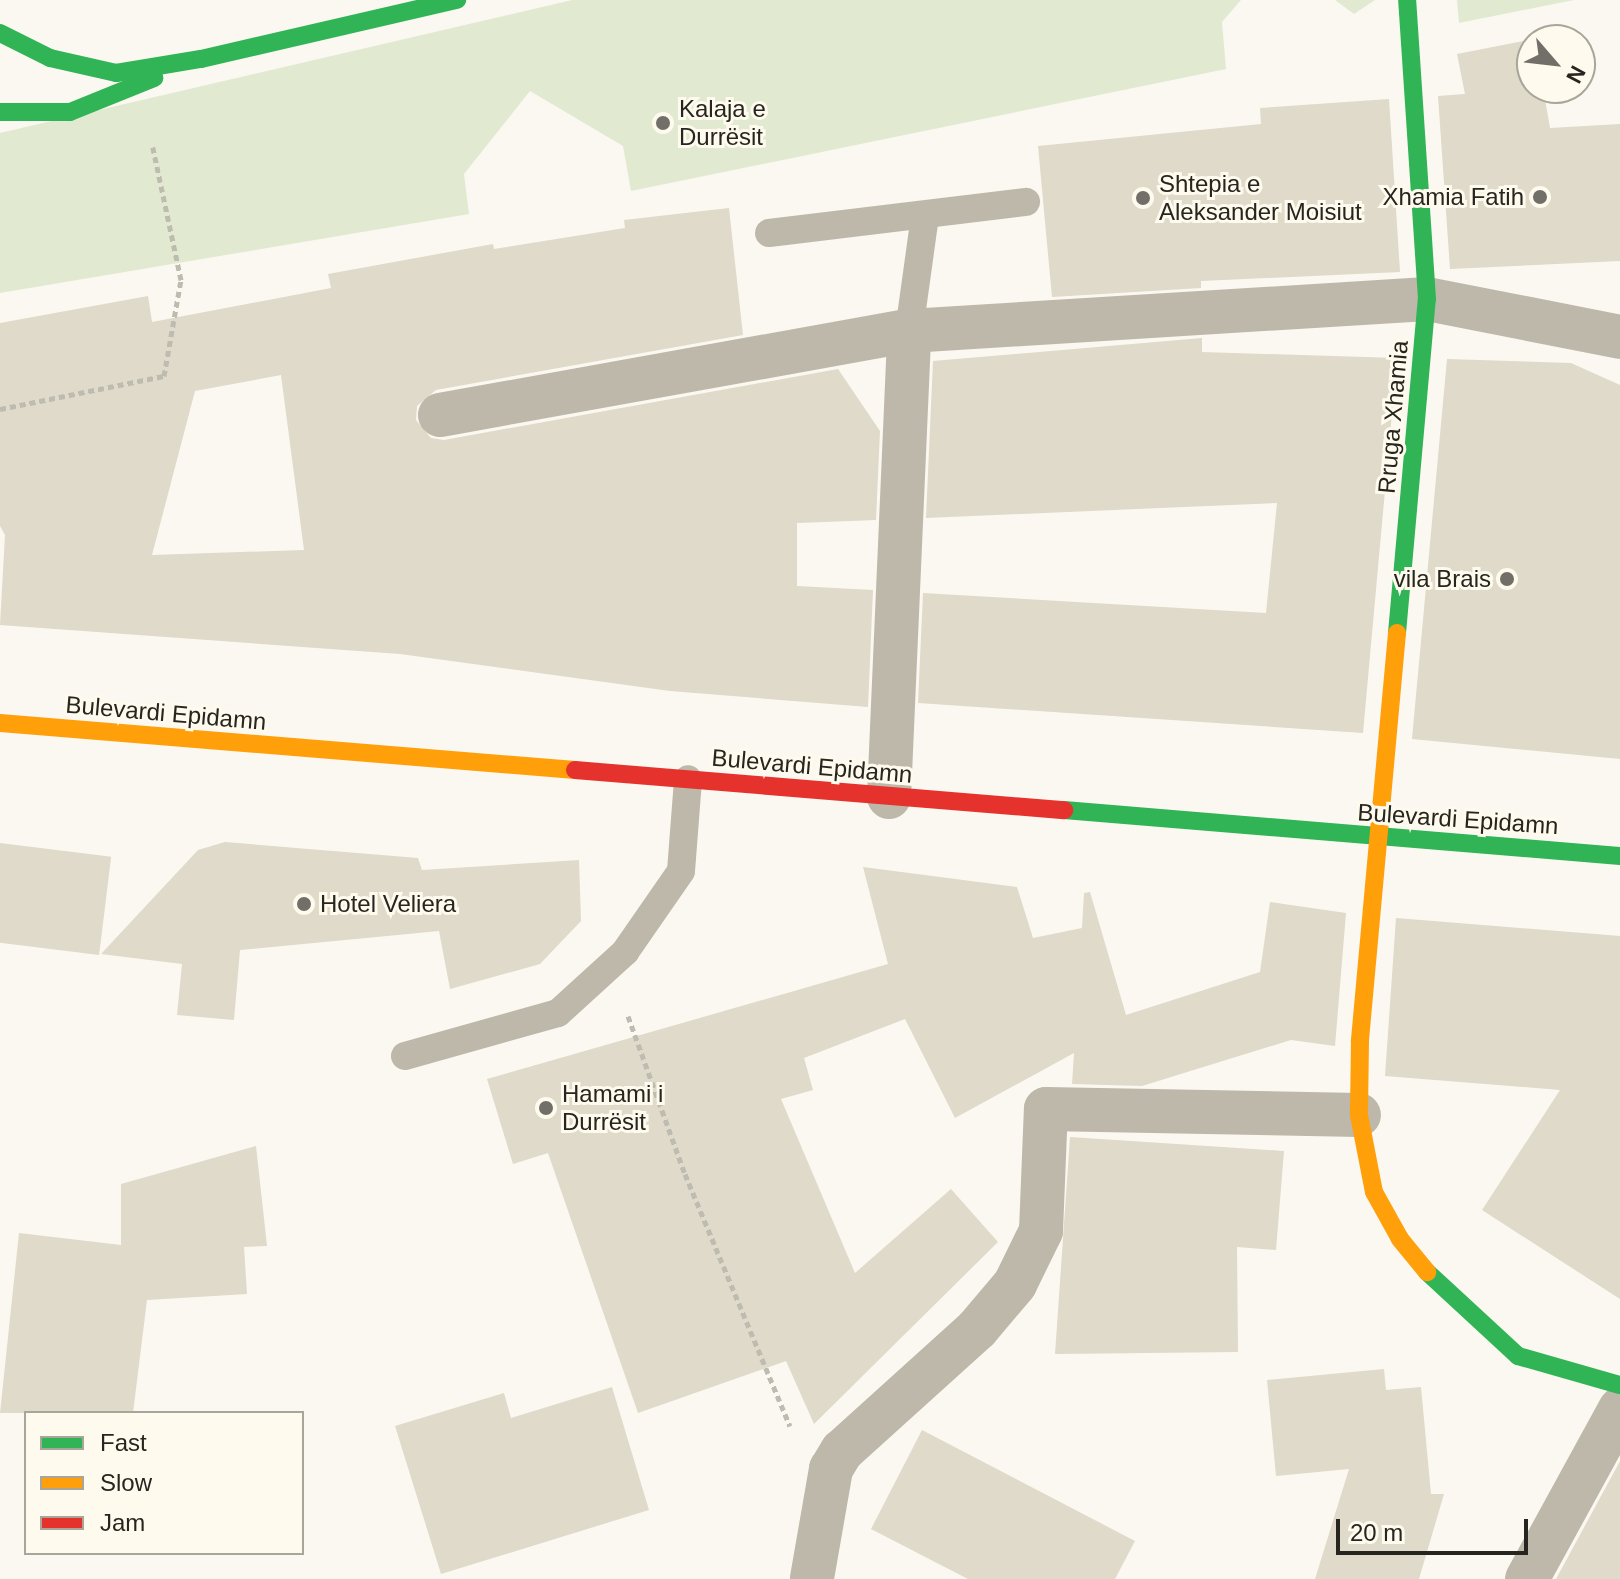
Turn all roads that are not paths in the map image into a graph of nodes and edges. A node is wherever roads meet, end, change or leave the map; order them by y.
1 (457, 0) edge
2 (1407, 0) edge
3 (0, 33) edge
4 (201, 59) junction
5 (0, 112) edge
6 (1026, 202) dead end
7 (925, 216) junction
8 (769, 233) dead end
9 (1427, 299) junction
10 (909, 331) junction
11 (1620, 337) edge
12 (440, 415) dead end
13 (0, 723) edge
14 (688, 779) junction
15 (889, 797) junction
16 (1381, 838) junction
17 (1620, 856) edge
18 (405, 1056) dead end
19 (1359, 1115) junction
20 (1620, 1385) edge
21 (1620, 1409) edge
22 (814, 1579) edge
23 (1527, 1579) edge

1 - 4 street
2 - 9 street, Rruga Xhamia
3 - 4 street
4 - 5 street
6 - 7 lane
7 - 8 lane
7 - 10 lane
9 - 10 street
9 - 11 street
9 - 16 street, Rruga Xhamia
10 - 12 street
10 - 15 street
13 - 14 street, Bulevardi Epidamn
14 - 15 street, Bulevardi Epidamn
14 - 18 lane
15 - 16 street, Bulevardi Epidamn
16 - 17 street, Bulevardi Epidamn
16 - 19 street, Rruga Xhamia
19 - 20 street, Rruga Xhamia
19 - 22 street
21 - 23 street

